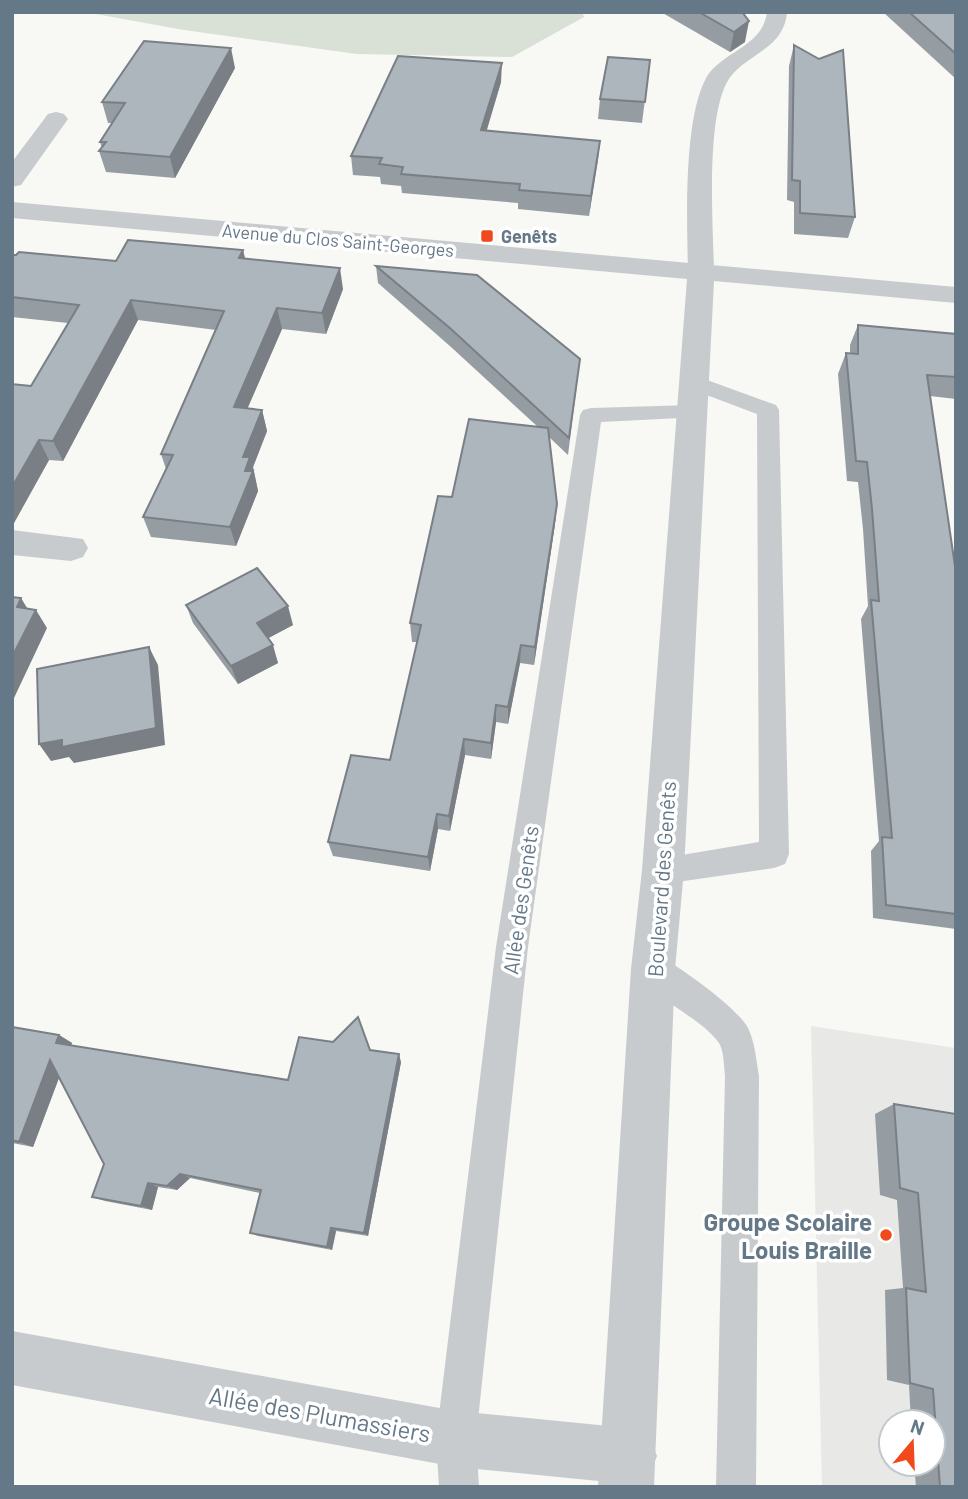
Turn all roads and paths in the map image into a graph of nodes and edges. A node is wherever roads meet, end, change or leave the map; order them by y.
1 (777, 12) edge
2 (56, 120) dead end
3 (12, 180) edge
4 (12, 210) edge
5 (701, 272) junction
6 (956, 295) edge
7 (694, 398) junction
8 (12, 542) edge
9 (71, 548) dead end
10 (663, 870) junction
11 (653, 969) junction
12 (12, 1358) edge
13 (458, 1463) edge
14 (628, 1471) edge
15 (736, 1487) edge

1 - 5 street, Boulevard des Genêts
2 - 3 street
4 - 5 street, Avenue du Clos Saint-Georges
5 - 6 street, Avenue du Clos Saint-Georges
5 - 7 street, Boulevard des Genêts
7 - 10 street, Boulevard des Genêts
7 - 10 lane
7 - 13 lane, Allée des Genêts
8 - 9 street
10 - 11 street, Boulevard des Genêts
11 - 14 street, Boulevard des Genêts
11 - 15 lane
12 - 13 street, Allée des Plumassiers
13 - 14 street, Allée des Plumassiers

